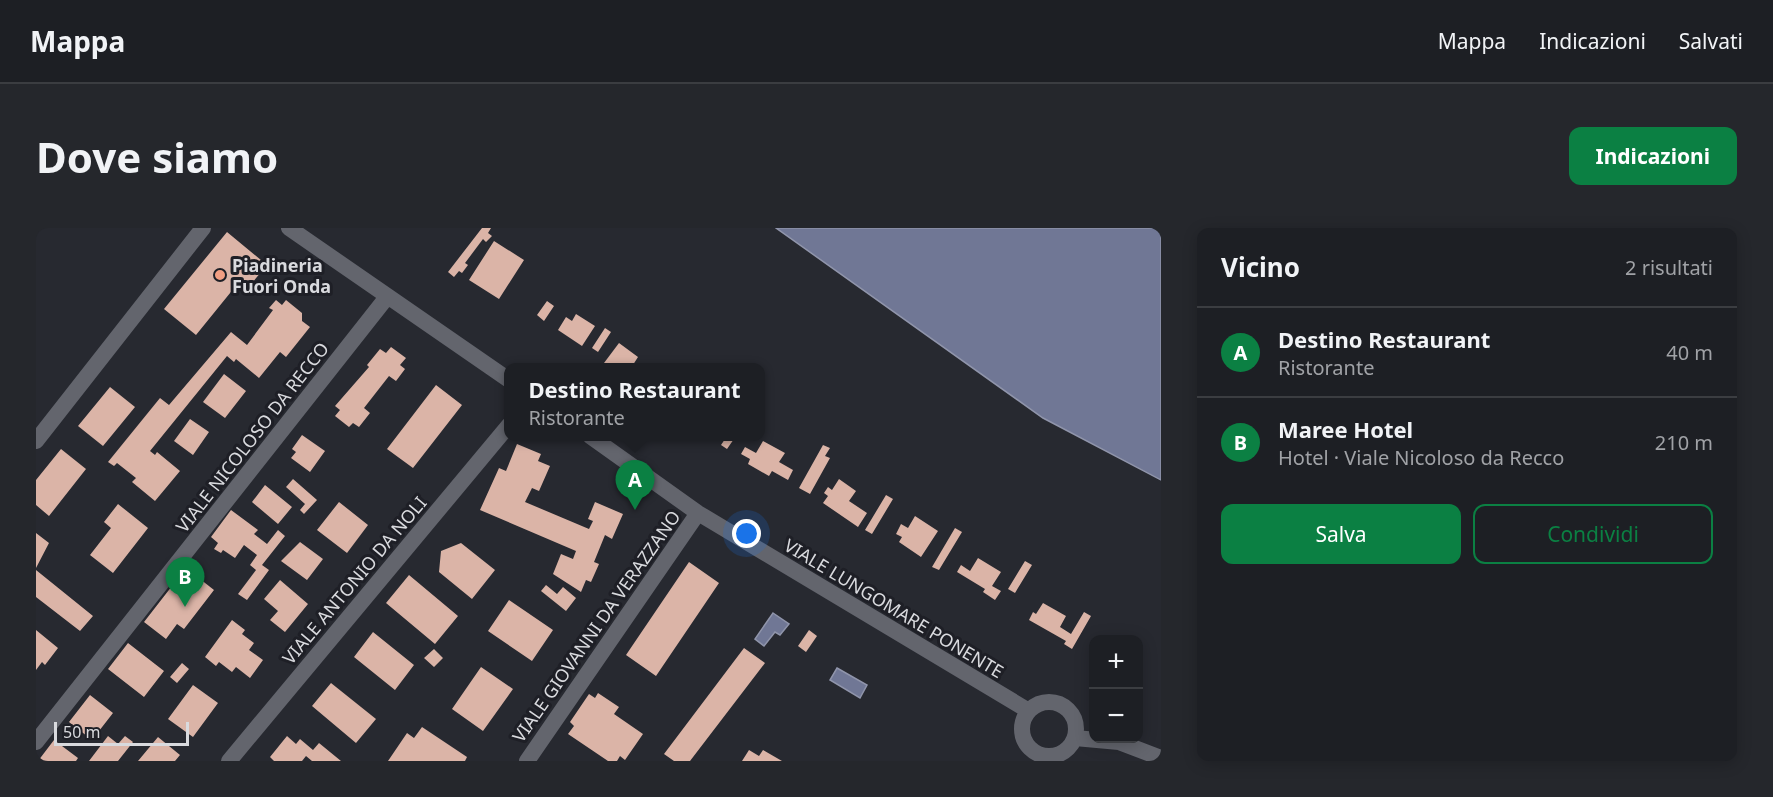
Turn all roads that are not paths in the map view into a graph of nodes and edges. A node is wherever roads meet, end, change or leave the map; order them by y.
1 (203, 228) edge
2 (289, 228) edge
3 (387, 297) junction
4 (504, 377) edge
5 (504, 431) edge
6 (36, 441) edge
7 (597, 441) edge
8 (698, 513) junction
9 (1029, 711) junction
10 (1075, 738) junction
11 (36, 742) edge
12 (1037, 757) edge
13 (1161, 758) edge
14 (229, 761) edge
15 (527, 761) edge

1 - 6 street
2 - 3 street
3 - 4 street
3 - 11 street, VIALE NICOLOSO DA RECCO
5 - 14 street, VIALE ANTONIO DA NOLI
7 - 8 street, VIALE LUNGOMARE PONENTE
8 - 9 street, VIALE LUNGOMARE PONENTE
8 - 15 street, VIALE GIOVANNI DA VERAZZANO
9 - 10 street
9 - 12 street
10 - 12 street
10 - 13 street

